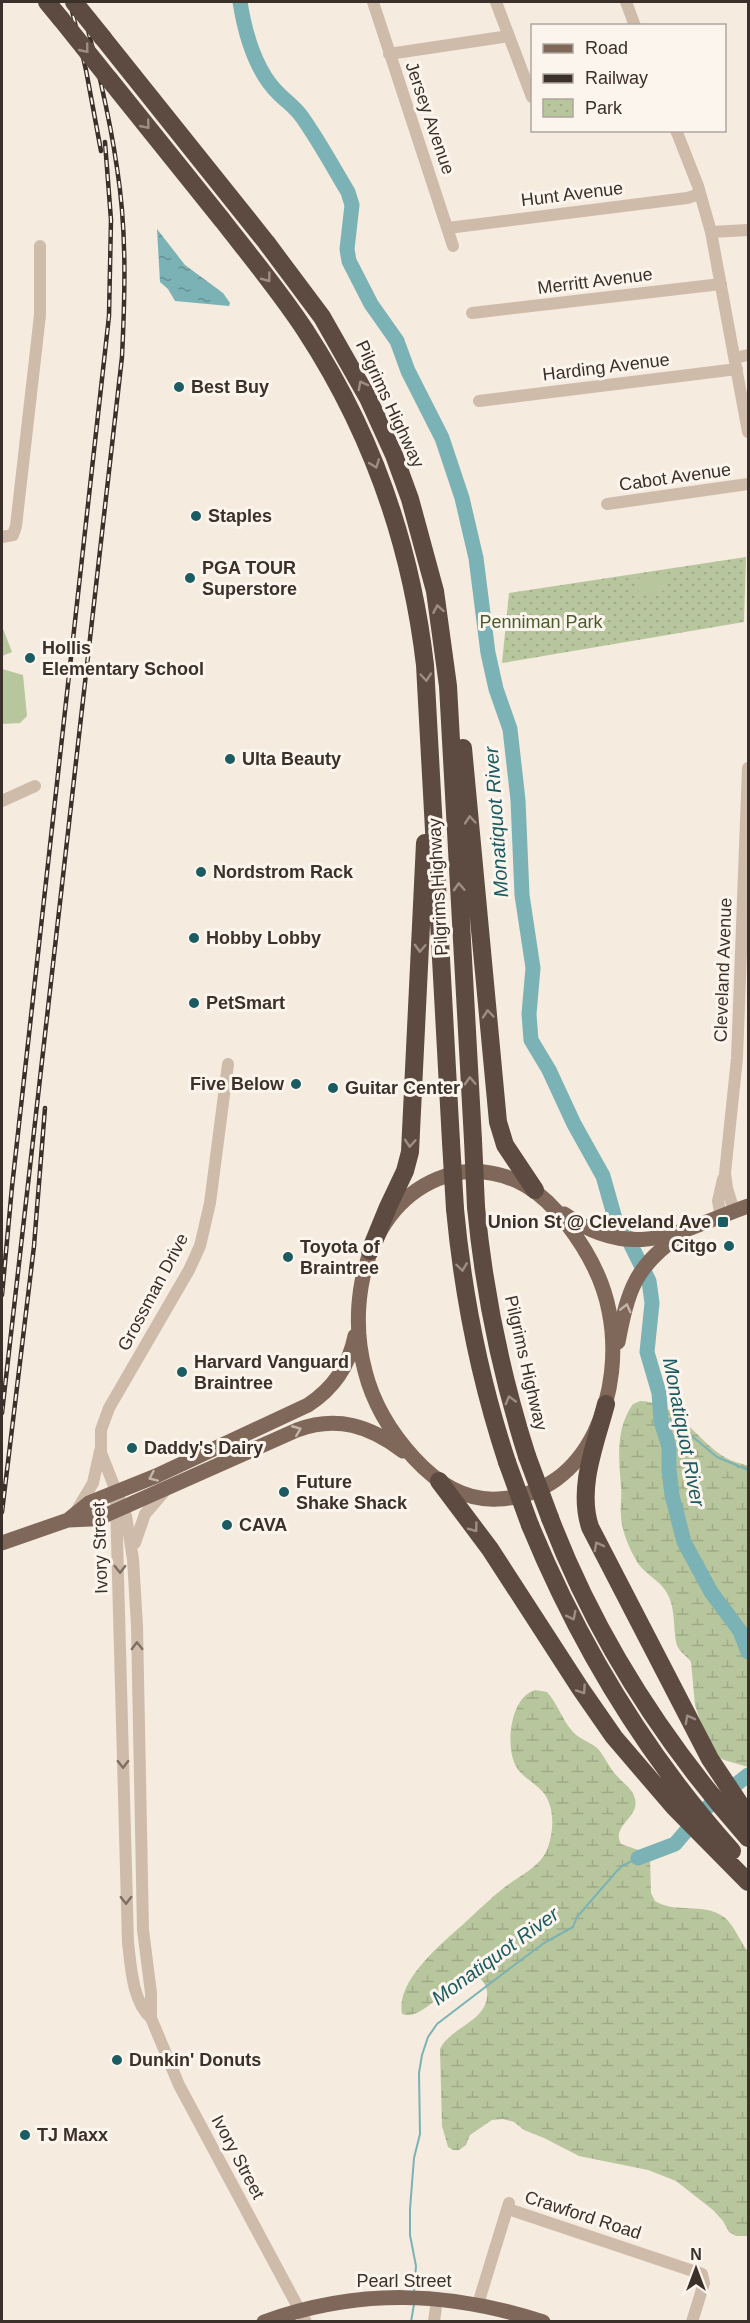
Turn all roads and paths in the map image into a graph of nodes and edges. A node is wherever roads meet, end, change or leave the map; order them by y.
1 (47, 2) edge
2 (74, 2) edge
3 (373, 2) edge
4 (496, 2) edge
5 (626, 2) edge
6 (634, 24) edge
7 (509, 36) junction
8 (389, 54) junction
9 (531, 94) edge
10 (677, 132) edge
11 (700, 195) junction
12 (448, 228) junction
13 (748, 230) edge
14 (711, 232) junction
15 (40, 246) dead end
16 (453, 246) dead end
17 (721, 284) junction
18 (472, 313) dead end
19 (748, 355) edge
20 (736, 363) junction
21 (479, 401) dead end
22 (748, 432) edge
23 (748, 484) edge
24 (607, 504) dead end
25 (5, 537) edge
26 (442, 638) junction
27 (430, 743) junction
28 (748, 768) edge
29 (35, 786) dead end
30 (2, 801) edge
31 (747, 827) edge
32 (746, 920) edge
33 (744, 1003) edge
34 (228, 1064) dead end
35 (541, 1196) junction
36 (735, 1211) edge
37 (688, 1229) junction
38 (370, 1251) junction
39 (358, 1309) junction
40 (613, 1372) junction
41 (606, 1404) junction
42 (100, 1447) junction
43 (422, 1466) junction
44 (439, 1481) junction
45 (168, 1489) junction
46 (116, 1493) junction
47 (120, 1510) junction
48 (71, 1517) junction
49 (2, 1543) edge
50 (134, 1559) junction
51 (120, 1593) junction
52 (138, 1673) junction
53 (681, 1802) junction
54 (739, 1812) edge
55 (709, 1834) junction
56 (748, 1838) edge
57 (748, 1868) edge
58 (748, 1882) edge
59 (151, 2018) junction
60 (431, 2298) junction
61 (478, 2304) junction
62 (302, 2316) edge
63 (264, 2322) edge
64 (434, 2322) edge
65 (543, 2322) edge
66 (692, 2322) edge

1 -> 27 highway, Pilgrims Highway, bridge
26 -> 2 highway, Pilgrims Highway, bridge
3 - 8 street, Jersey Avenue
4 - 7 street
5 - 6 street
7 - 8 street
7 - 9 street
8 - 12 street, Jersey Avenue
10 - 11 street
11 - 12 street, Hunt Avenue
11 - 14 street
12 - 16 street, Jersey Avenue
13 - 14 street
14 - 17 street
15 - 25 street
17 - 18 street, Merritt Avenue
17 - 20 street
19 - 20 street, Harding Avenue
20 - 21 street, Harding Avenue
20 - 22 street
23 - 24 street, Cabot Avenue
35 -> 26 highway
54 -> 26 highway, Pilgrims Highway, bridge
27 -> 38 highway
27 -> 53 highway, Pilgrims Highway, bridge
28 - 31 street, Cleveland Avenue
29 - 30 street
31 - 32 street, Cleveland Avenue
32 - 33 street, Cleveland Avenue
33 - 36 street, Cleveland Avenue
34 - 42 street, Grossman Drive
35 - 37 main road
35 - 38 main road
35 - 40 main road
36 - 37 main road
40 -> 37 main road
38 - 39 main road
39 - 43 main road
39 -> 46 main road
40 - 41 main road
41 - 44 main road
54 -> 41 highway
42 - 46 street, Grossman Drive
42 - 48 street
43 - 44 main road
45 -> 43 main road
44 -> 53 highway
45 - 47 main road
45 - 50 street
46 - 47 street, Ivory Street
46 - 48 main road
47 - 48 main road
47 - 50 street, Ivory Street
47 -> 51 street, Ivory Street
48 - 49 main road
52 -> 50 street, Ivory Street
51 - 52 street
51 -> 59 street, Ivory Street
52 - 59 street, Ivory Street
53 - 55 highway
54 - 56 highway
55 - 57 highway
55 - 58 highway
59 - 62 street, Ivory Street
60 - 61 main road, Pearl Street
60 - 62 main road, Pearl Street
60 - 64 street
61 - 65 main road, Pearl Street
61 - 66 street, Crawford Road
62 - 63 main road, Pearl Street

